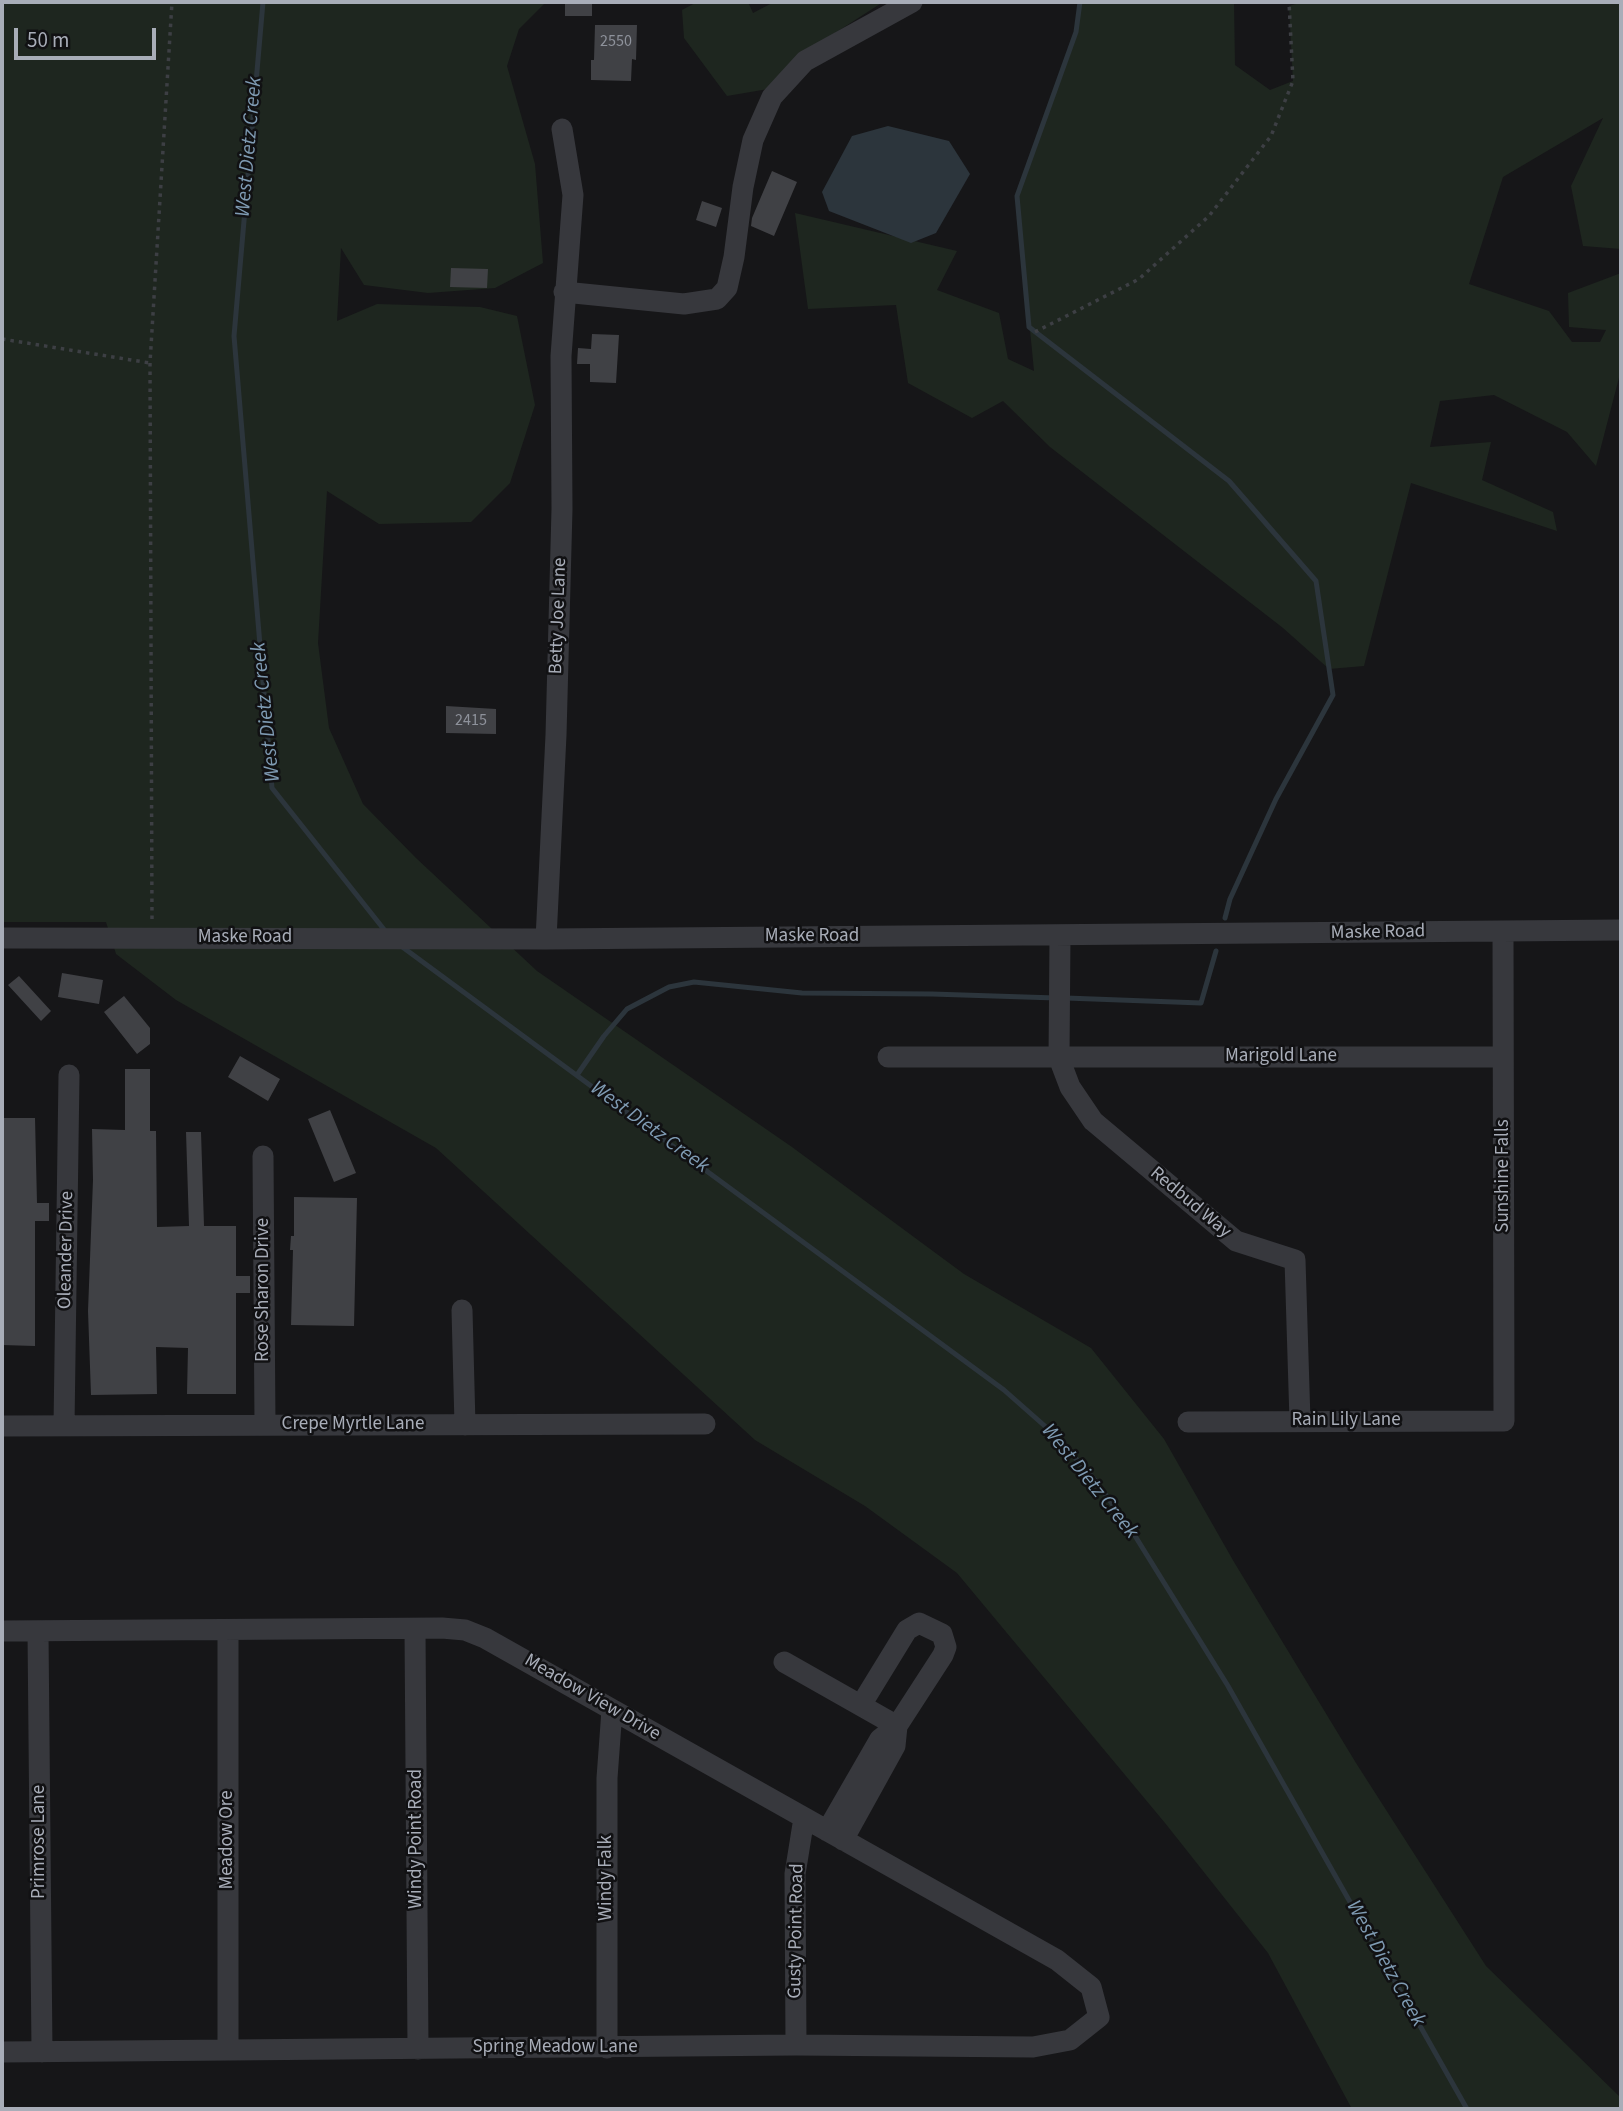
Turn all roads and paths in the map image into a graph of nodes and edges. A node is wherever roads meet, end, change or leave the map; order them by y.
1 (173, 2) edge
2 (912, 2) edge
3 (1289, 2) edge
4 (562, 129) dead end
5 (564, 292) junction
6 (1035, 332) dead end
7 (2, 339) edge
8 (150, 363) junction
9 (1621, 930) edge
10 (1503, 932) junction
11 (1060, 936) junction
12 (2, 938) edge
13 (152, 938) junction
14 (546, 939) junction
15 (888, 1057) dead end
16 (1503, 1057) junction
17 (1059, 1058) junction
18 (69, 1075) dead end
19 (263, 1156) dead end
20 (462, 1310) dead end
21 (1504, 1421) joint
22 (1188, 1422) dead end
23 (1300, 1422) junction
24 (465, 1424) junction
25 (705, 1424) dead end
26 (265, 1425) junction
27 (2, 1426) edge
28 (64, 1426) junction
29 (415, 1629) junction
30 (228, 1630) junction
31 (2, 1631) edge
32 (38, 1632) junction
33 (784, 1662) dead end
34 (861, 1706) junction
35 (612, 1710) junction
36 (897, 1726) junction
37 (804, 1818) junction
38 (835, 1835) junction
39 (1099, 2017) joint
40 (796, 2045) junction
41 (607, 2048) junction
42 (228, 2049) junction
43 (418, 2049) junction
44 (2, 2052) edge
45 (42, 2052) junction

1 - 8 path
2 - 5 street
3 - 6 path
4 - 5 street, Betty Joe Lane
5 - 14 street, Betty Joe Lane
7 - 8 path
8 - 13 path
9 - 10 street, Maske Road
10 - 11 street, Maske Road
10 - 16 street, Sunshine Falls
11 - 14 street, Maske Road
11 - 17 street
12 - 13 street, Maske Road
13 - 14 street, Maske Road
15 - 17 street, Marigold Lane
16 - 17 street, Marigold Lane
16 - 21 street, Sunshine Falls
17 - 23 street, Redbud Way
18 - 28 street, Oleander Drive
19 - 26 street, Rose Sharon Drive
20 - 24 street
21 - 23 street, Rain Lily Lane
22 - 23 street, Rain Lily Lane
24 - 25 street, Crepe Myrtle Lane
24 - 26 street, Crepe Myrtle Lane
26 - 28 street, Crepe Myrtle Lane
27 - 28 street, Crepe Myrtle Lane
29 - 30 street, Meadow View Drive
29 - 35 street, Meadow View Drive
29 - 43 street, Windy Point Road
30 - 32 street, Meadow View Drive
30 - 42 street, Meadow Ore
31 - 32 street, Meadow View Drive
32 - 45 street, Primrose Lane
33 - 34 street
34 - 36 street
34 - 36 street
35 - 37 street, Meadow View Drive
35 - 41 street, Windy Falk
36 - 38 street
37 - 38 street, Meadow View Drive
37 - 40 street, Gusty Point Road
38 - 39 street, Meadow View Drive
39 - 40 street, Spring Meadow Lane
40 - 41 street, Spring Meadow Lane
41 - 43 street, Spring Meadow Lane
42 - 43 street, Spring Meadow Lane
42 - 45 street, Spring Meadow Lane
44 - 45 street, Spring Meadow Lane

